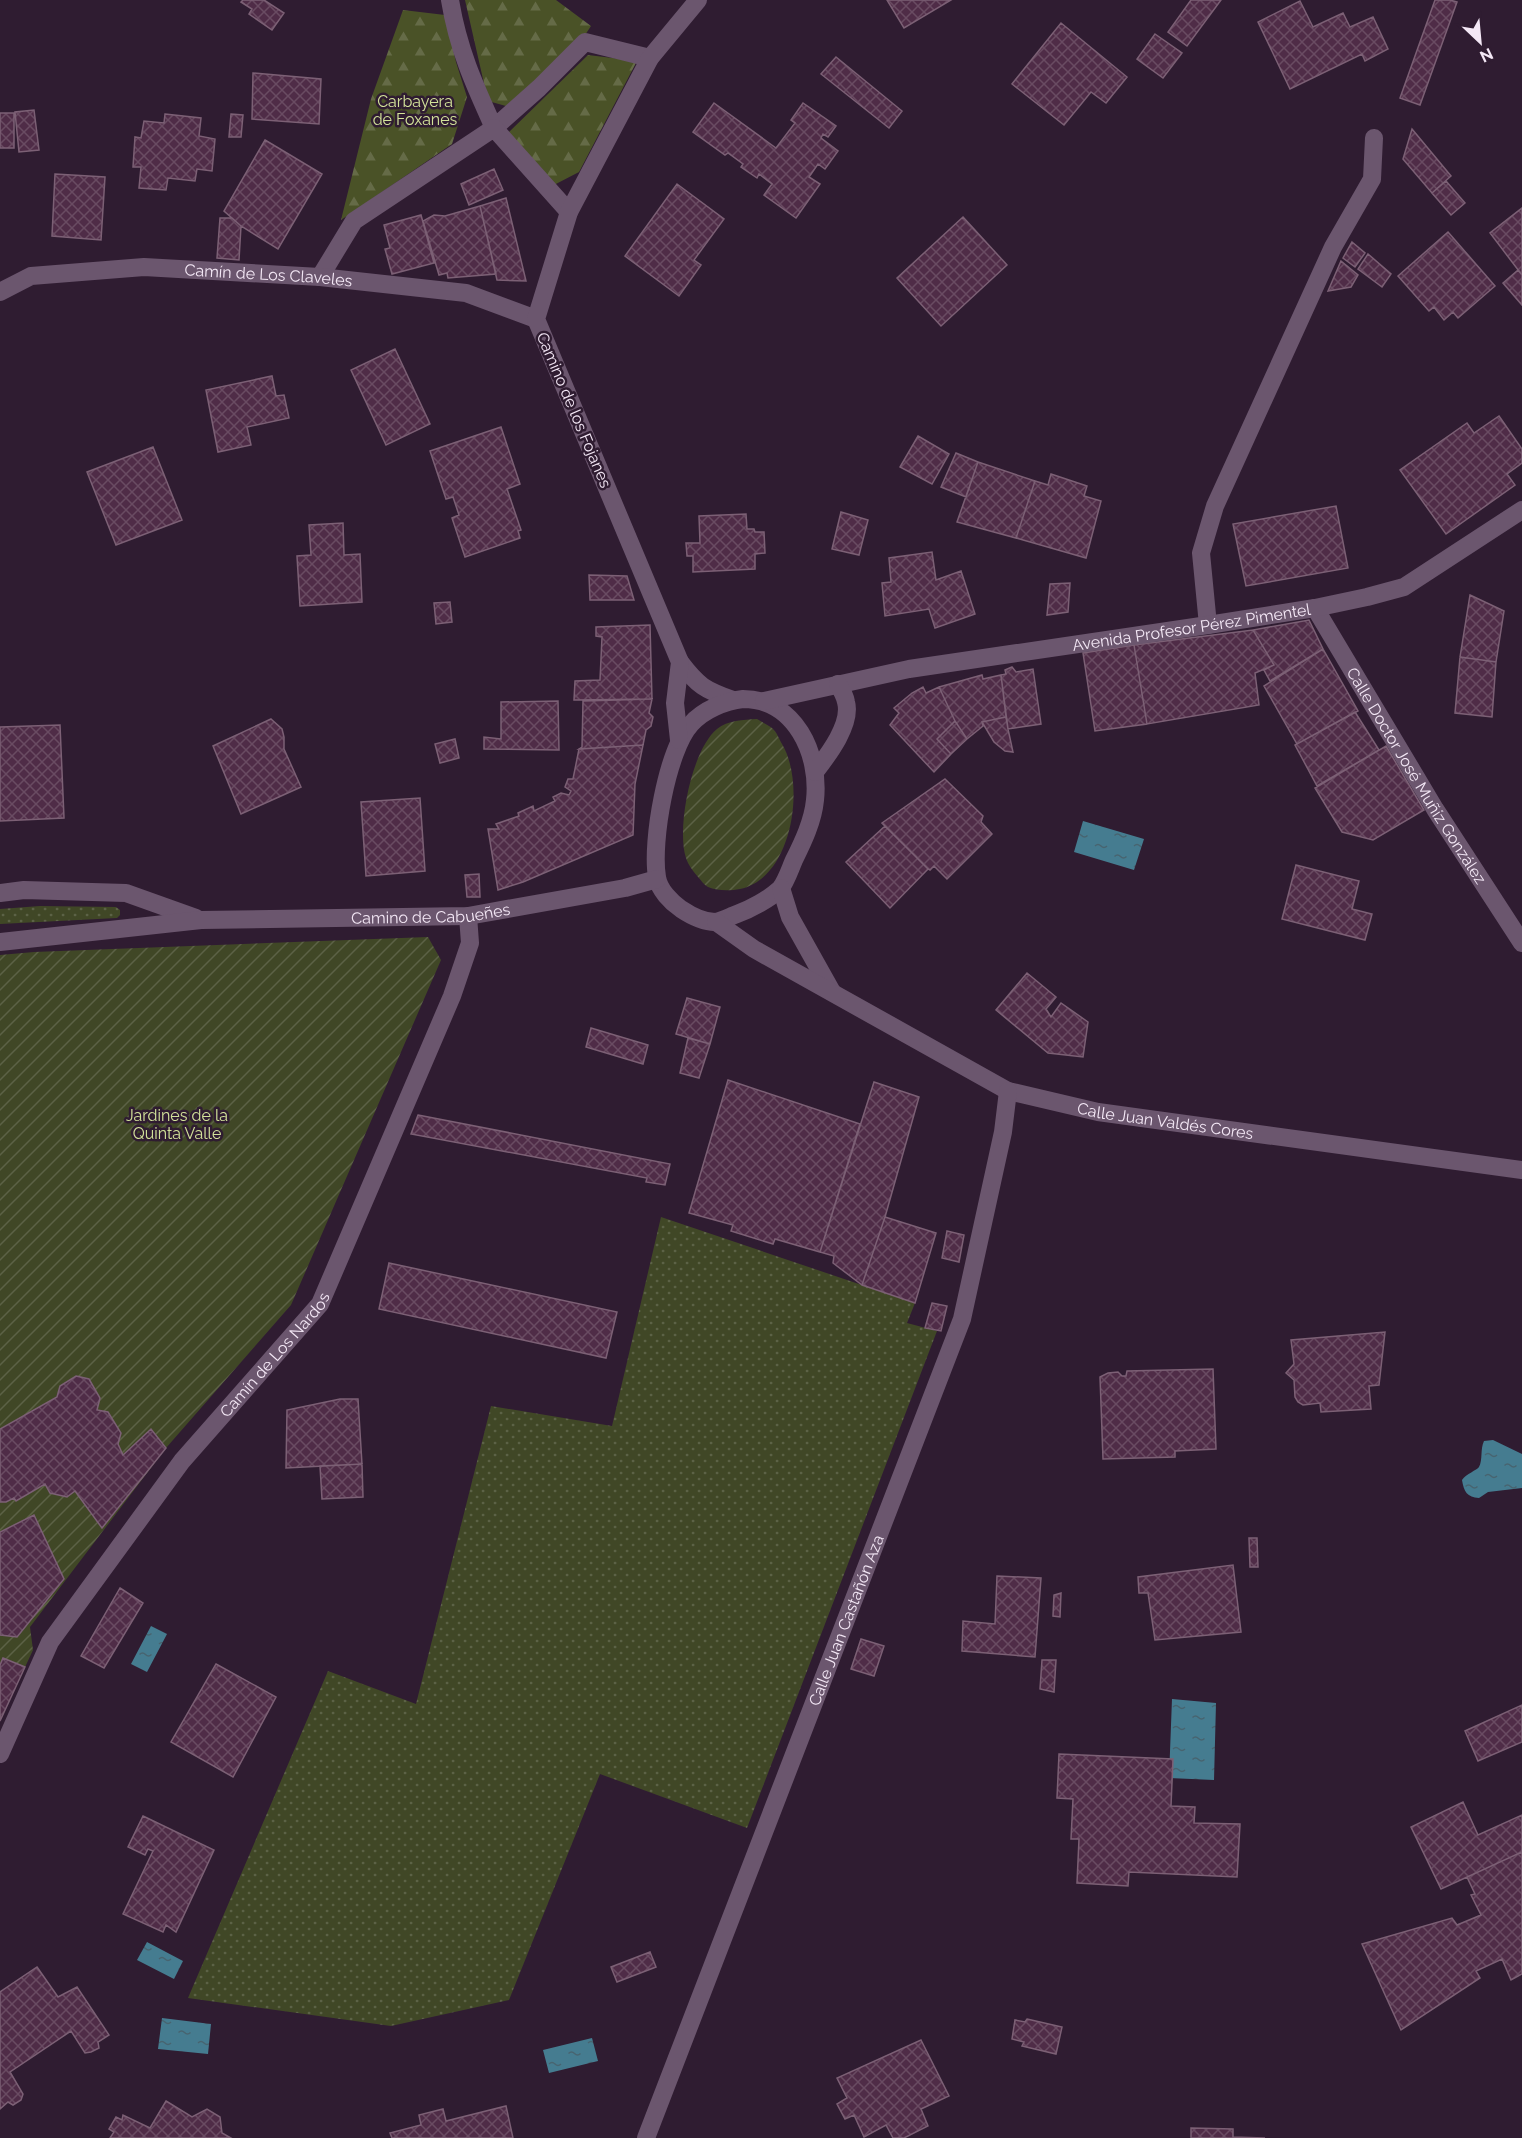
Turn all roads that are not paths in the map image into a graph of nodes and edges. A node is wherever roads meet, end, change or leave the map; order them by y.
1 (450, 0) edge
2 (698, 0) edge
3 (650, 58) junction
4 (494, 128) junction
5 (1374, 138) dead end
6 (569, 213) junction
7 (320, 277) junction
8 (0, 292) edge
9 (536, 319) junction
10 (1522, 510) edge
11 (1315, 608) junction
12 (1208, 625) junction
13 (680, 662) junction
14 (838, 684) junction
15 (733, 700) junction
16 (764, 700) junction
17 (679, 740) junction
18 (815, 772) junction
19 (657, 879) junction
20 (781, 888) junction
21 (0, 893) edge
22 (468, 916) junction
23 (201, 920) junction
24 (716, 922) junction
25 (0, 942) edge
26 (1522, 943) edge
27 (833, 993) junction
28 (1008, 1090) junction
29 (1522, 1170) edge
30 (0, 1754) edge
31 (646, 2138) edge

1 - 4 street
2 - 3 street, Camino de los Fojanes
3 - 4 street
3 - 6 street, Camino de los Fojanes
4 - 6 street
4 - 7 street
5 - 12 street
6 - 9 street, Camino de los Fojanes
7 - 8 street, Camín de Los Claveles
7 - 9 street, Camín de Los Claveles
9 - 13 street, Camino de los Fojanes
10 - 11 street, Avenida Profesor Pérez Pimentel
11 - 12 street, Avenida Profesor Pérez Pimentel
11 - 26 street, Calle Doctor José Muñíz González
12 - 14 street, Avenida Profesor Pérez Pimentel
13 - 15 street
13 - 17 street, Camino de los Fojanes
14 - 16 street, Avenida Profesor Pérez Pimentel
14 - 18 street
15 - 16 street
15 - 17 street
16 - 18 street
17 - 19 street
18 - 20 street
19 - 22 street, Camino de Cabueñes
19 - 24 street
20 - 24 street
20 - 27 street
21 - 23 street, Camino de Cabueñes
22 - 23 street, Camino de Cabueñes
22 - 30 street, Camín de Los Nardos
23 - 25 street, Camino de Cabueñes
24 - 27 street, Calle Juan Valdés Cores
27 - 28 street, Calle Juan Valdés Cores
28 - 29 street, Calle Juan Valdés Cores
28 - 31 street, Calle Juan Castañón Aza

